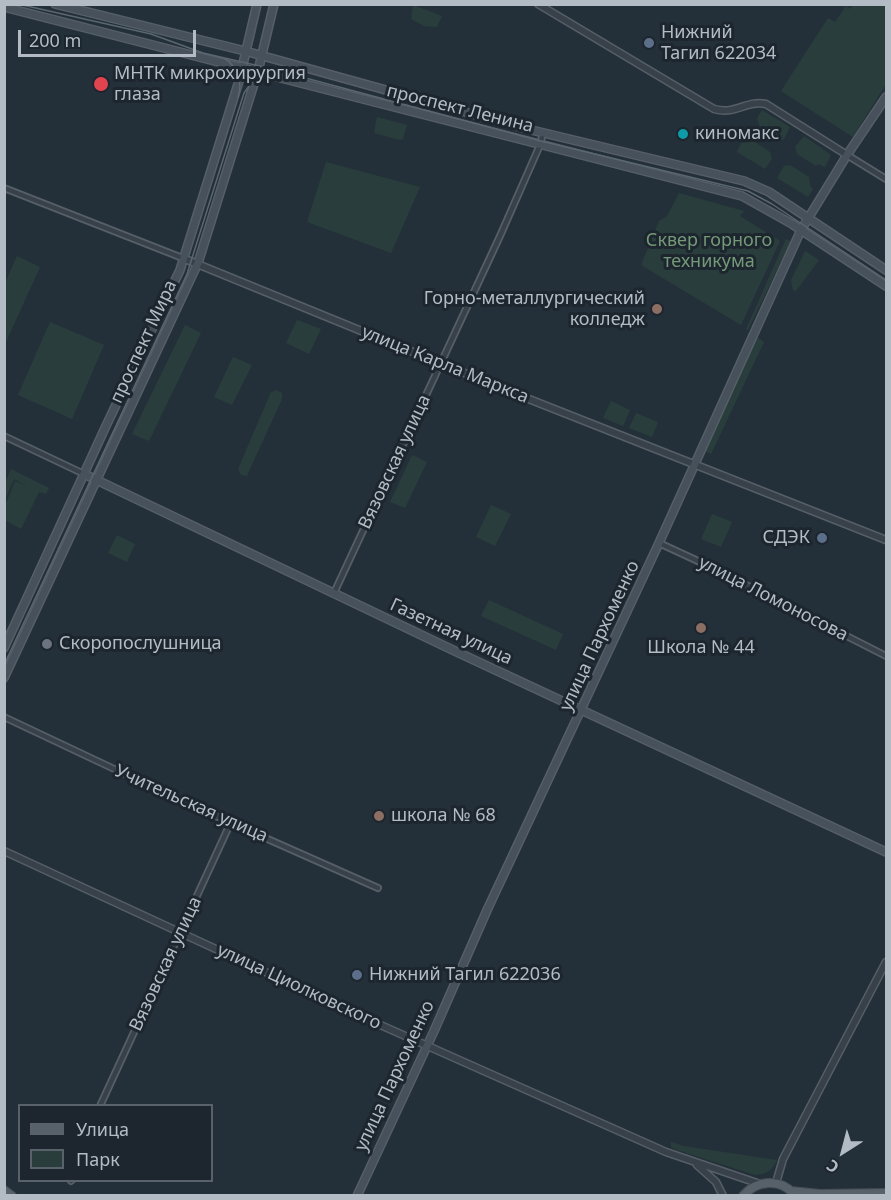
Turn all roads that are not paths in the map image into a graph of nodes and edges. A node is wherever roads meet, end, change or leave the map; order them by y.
1 (55, 4) edge
2 (257, 4) edge
3 (274, 4) edge
4 (538, 4) edge
5 (4, 7) edge
6 (245, 51) junction
7 (261, 55) junction
8 (242, 68) junction
9 (258, 71) junction
10 (886, 97) edge
11 (543, 133) junction
12 (540, 145) junction
13 (847, 155) junction
14 (886, 179) edge
15 (4, 188) edge
16 (808, 217) junction
17 (801, 230) junction
18 (185, 259) junction
19 (198, 263) junction
20 (886, 270) edge
21 (886, 286) edge
22 (441, 363) junction
23 (4, 436) edge
24 (694, 465) junction
25 (84, 474) junction
26 (97, 480) junction
27 (886, 540) edge
28 (659, 543) junction
29 (334, 593) junction
30 (4, 648) edge
31 (886, 656) edge
32 (4, 678) edge
33 (582, 710) junction
34 (4, 717) edge
35 (231, 822) junction
36 (4, 851) edge
37 (886, 852) edge
38 (378, 888) dead end
39 (181, 931) junction
40 (886, 962) edge
41 (426, 1046) junction
42 (101, 1104) edge
43 (694, 1163) junction
44 (776, 1183) junction
45 (760, 1184) junction
46 (4, 1190) edge
47 (793, 1193) edge
48 (886, 1193) edge
49 (12, 1196) edge
50 (357, 1196) edge
51 (723, 1196) edge
52 (743, 1196) edge

1 - 6 main road, проспект Ленина
2 - 6 main road, проспект Мира
3 - 7 main road, проспект Мира
4 - 13 street
5 - 8 main road, проспект Ленина
6 - 7 main road, проспект Ленина
6 - 8 main road, проспект Мира
7 - 9 main road, проспект Мира
7 - 11 main road, проспект Ленина
8 - 9 main road, проспект Ленина
8 - 18 main road, проспект Мира
9 - 12 main road, проспект Ленина
9 - 19 main road, проспект Мира
10 - 13 main road, улица Пархоменко
11 - 12 street, Вязовская улица
11 - 16 main road, проспект Ленина
12 - 17 main road, проспект Ленина
12 - 22 street, Вязовская улица
13 - 14 street
13 - 16 main road, улица Пархоменко
15 - 18 street, улица Карла Маркса
16 - 17 main road, улица Пархоменко
16 - 20 main road, проспект Ленина
17 - 21 main road, проспект Ленина
17 - 24 main road, улица Пархоменко
18 - 19 street, улица Карла Маркса
18 - 25 main road, проспект Мира
19 - 22 street, улица Карла Маркса
19 - 26 main road, проспект Мира
22 - 24 street, улица Карла Маркса
22 - 29 street, Вязовская улица
23 - 25 street, Газетная улица
24 - 27 street, улица Карла Маркса
24 - 28 main road, улица Пархоменко
25 - 26 main road, Газетная улица
25 - 30 main road, проспект Мира
26 - 29 main road, Газетная улица
26 - 32 main road, проспект Мира
28 - 31 street, улица Ломоносова
28 - 33 main road, улица Пархоменко
29 - 33 main road, Газетная улица
33 - 37 main road, Газетная улица
33 - 41 main road, улица Пархоменко
34 - 35 street, Учительская улица
35 - 38 street, Учительская улица
35 - 39 street, Вязовская улица
36 - 39 street, улица Циолковского
39 - 41 street, улица Циолковского
39 - 42 street, Вязовская улица
40 - 44 street
41 - 43 street, улица Циолковского
41 - 50 main road, улица Пархоменко
43 - 45 street, улица Циолковского
43 - 51 street, улица Циолковского
44 - 45 main road
44 - 47 main road
45 - 52 main road
46 - 49 main road
47 - 48 main road

